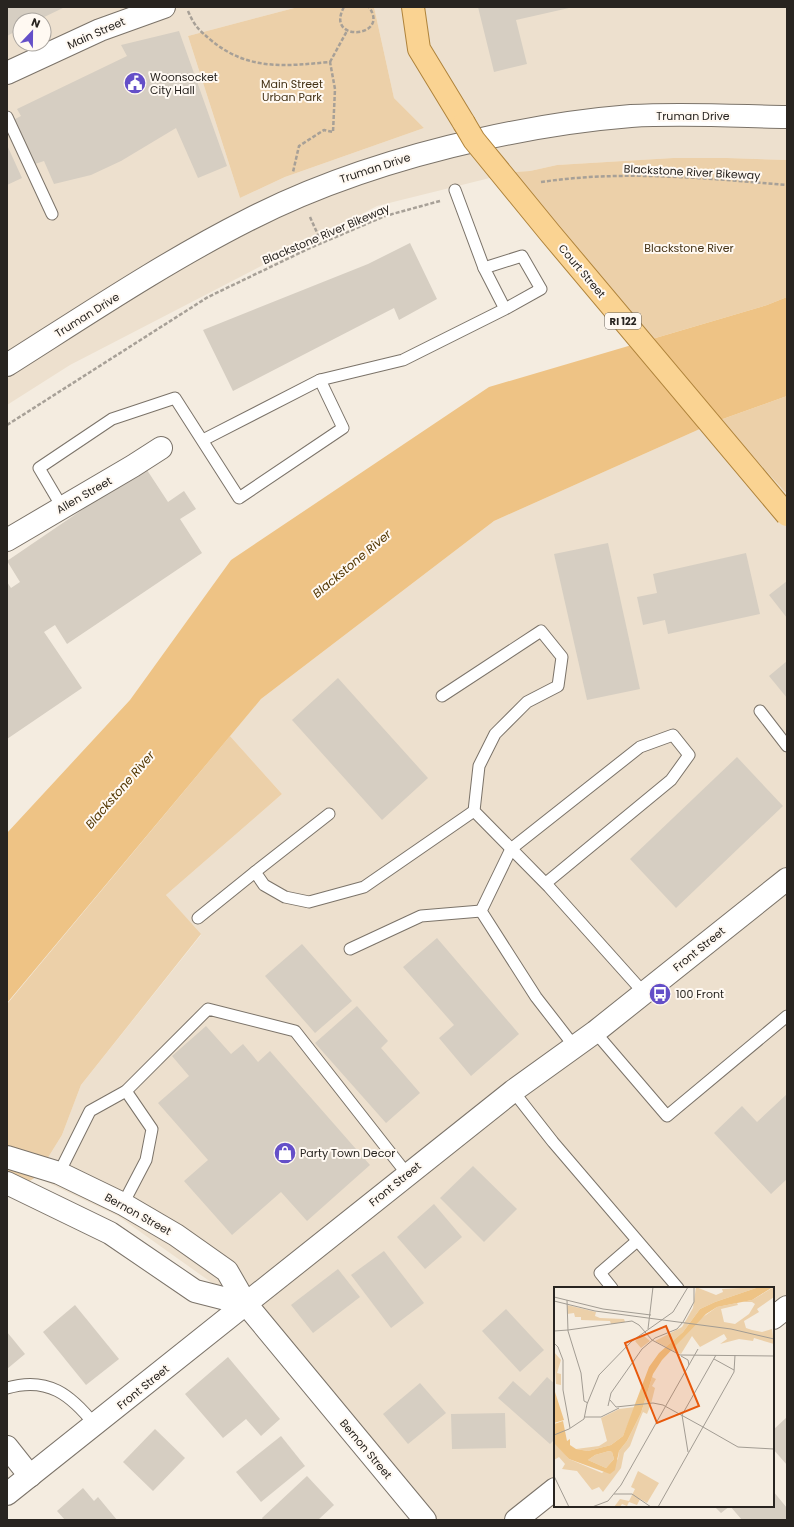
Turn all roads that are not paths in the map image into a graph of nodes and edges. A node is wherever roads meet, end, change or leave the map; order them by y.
1 (164, 7) edge
2 (414, 7) edge
3 (7, 74) edge
4 (7, 117) edge
5 (787, 117) edge
6 (456, 193) road end
7 (52, 214) dead end
8 (484, 268) junction
9 (505, 309) junction
10 (7, 365) edge
11 (320, 380) junction
12 (203, 440) junction
13 (161, 448) dead end
14 (62, 507) junction
15 (787, 515) edge
16 (7, 540) edge
17 (442, 696) dead end
18 (760, 711) dead end
19 (787, 746) edge
20 (474, 811) junction
21 (329, 814) dead end
22 (511, 849) junction
23 (255, 872) junction
24 (787, 879) edge
25 (546, 883) junction
26 (482, 911) junction
27 (198, 918) dead end
28 (350, 949) dead end
29 (644, 993) junction
30 (787, 1016) edge
31 (595, 1032) junction
32 (574, 1046) junction
33 (126, 1091) junction
34 (513, 1091) junction
35 (7, 1157) edge
36 (59, 1173) junction
37 (408, 1174) junction
38 (16, 1187) edge
39 (123, 1204) junction
40 (637, 1241) junction
41 (611, 1287) edge
42 (677, 1287) edge
43 (246, 1304) junction
44 (787, 1307) edge
45 (774, 1317) edge
46 (7, 1388) edge
47 (94, 1425) junction
48 (7, 1447) edge
49 (30, 1476) junction
50 (554, 1490) edge
51 (7, 1494) edge
52 (425, 1520) edge
53 (516, 1520) edge

1 - 3 main road, Main Street
2 - 15 main road, Court Street / RI 122, bridge
4 - 7 lane
5 - 10 main road, Truman Drive
6 - 8 lane
8 - 9 lane
8 - 9 lane
9 - 11 lane
11 - 12 lane
11 - 12 lane
12 - 14 lane
13 - 14 main road, Allen Street
14 - 16 main road, Allen Street
17 - 20 lane
18 - 19 lane
20 - 22 lane
20 - 23 lane
21 - 23 lane
22 - 25 lane
22 - 25 lane
22 - 26 lane
23 - 27 lane
24 - 29 main road, Front Street
25 - 29 lane
26 - 28 lane
26 - 32 lane
29 - 31 main road, Front Street
30 - 31 lane
31 - 32 main road, Front Street
32 - 34 main road, Front Street
33 - 36 lane
33 - 37 lane
33 - 39 lane
34 - 37 main road, Front Street
34 - 40 lane
35 - 36 main road, Bernon Street
36 - 39 main road, Bernon Street
37 - 43 main road, Front Street
38 - 43 main road
39 - 43 main road, Bernon Street
40 - 41 lane
40 - 42 lane
43 - 47 main road, Front Street
43 - 52 main road, Bernon Street
44 - 45 main road
46 - 47 lane
47 - 49 main road, Front Street
48 - 49 main road
49 - 51 main road, Front Street
50 - 53 main road

